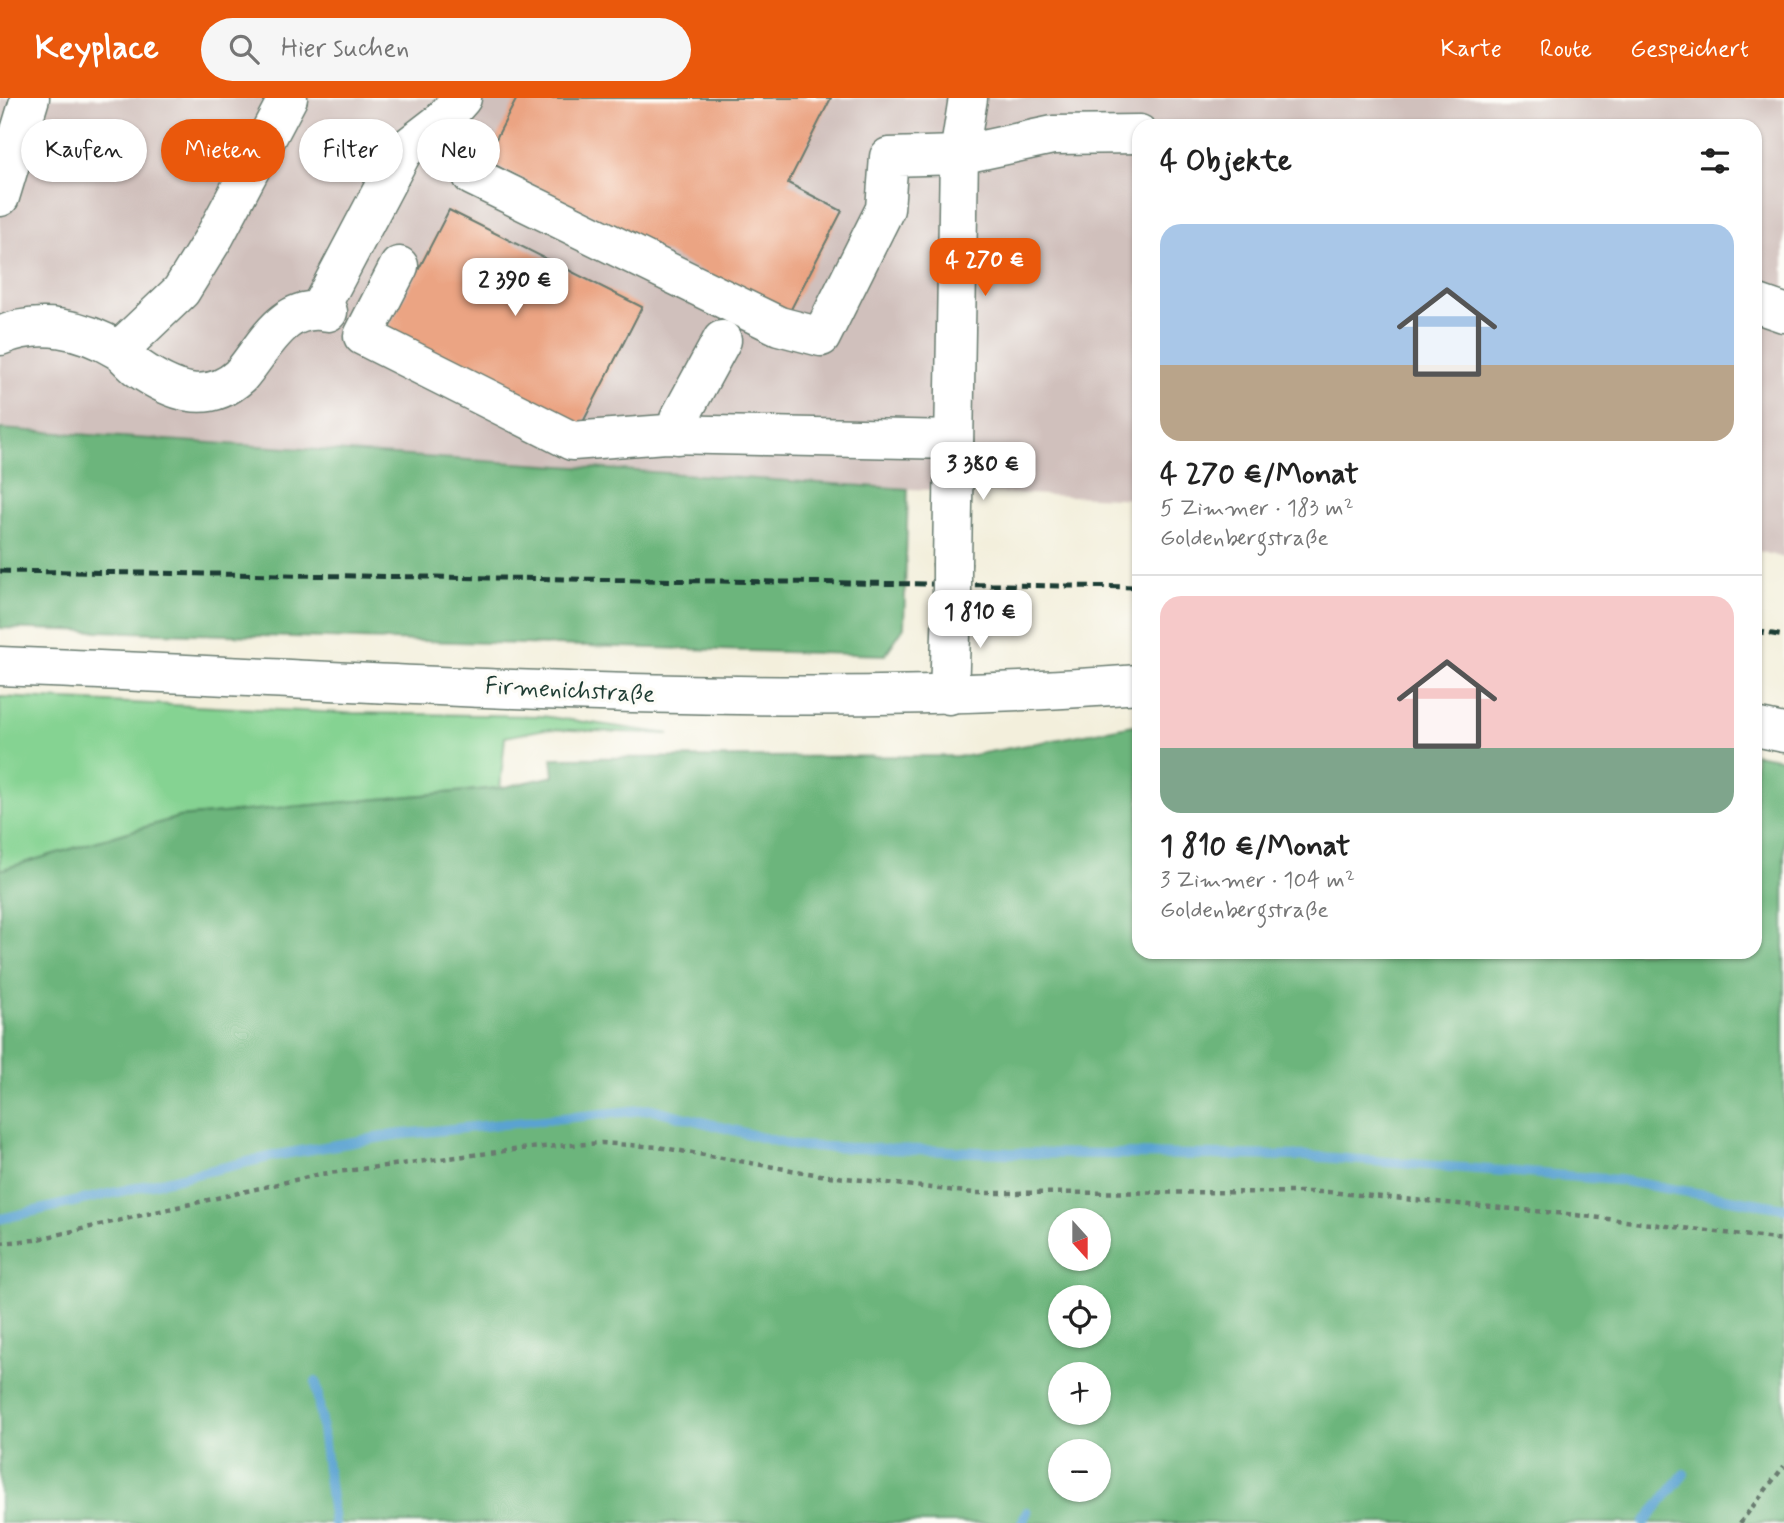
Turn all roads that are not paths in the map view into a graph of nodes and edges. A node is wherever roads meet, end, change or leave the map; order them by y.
1 (30, 98) edge
2 (288, 98) edge
3 (462, 98) edge
4 (968, 98) edge
5 (1132, 134) edge
6 (959, 155) junction
7 (484, 182) edge
8 (0, 197) edge
9 (399, 267) dead end
10 (1762, 305) edge
11 (1784, 313) edge
12 (0, 334) edge
13 (722, 340) dead end
14 (119, 350) junction
15 (677, 435) junction
16 (954, 440) junction
17 (0, 666) edge
18 (1132, 684) edge
19 (948, 695) junction
20 (1762, 728) edge
21 (1784, 733) edge

1 - 8 street
2 - 14 street
3 - 14 street
4 - 6 street
5 - 6 street
6 - 7 street
6 - 16 street
9 - 15 street
10 - 11 street
12 - 14 street
13 - 15 street
15 - 16 street
16 - 19 street, bridge
17 - 19 street, Firmenichstraße
18 - 19 street, Firmenichstraße
20 - 21 street

